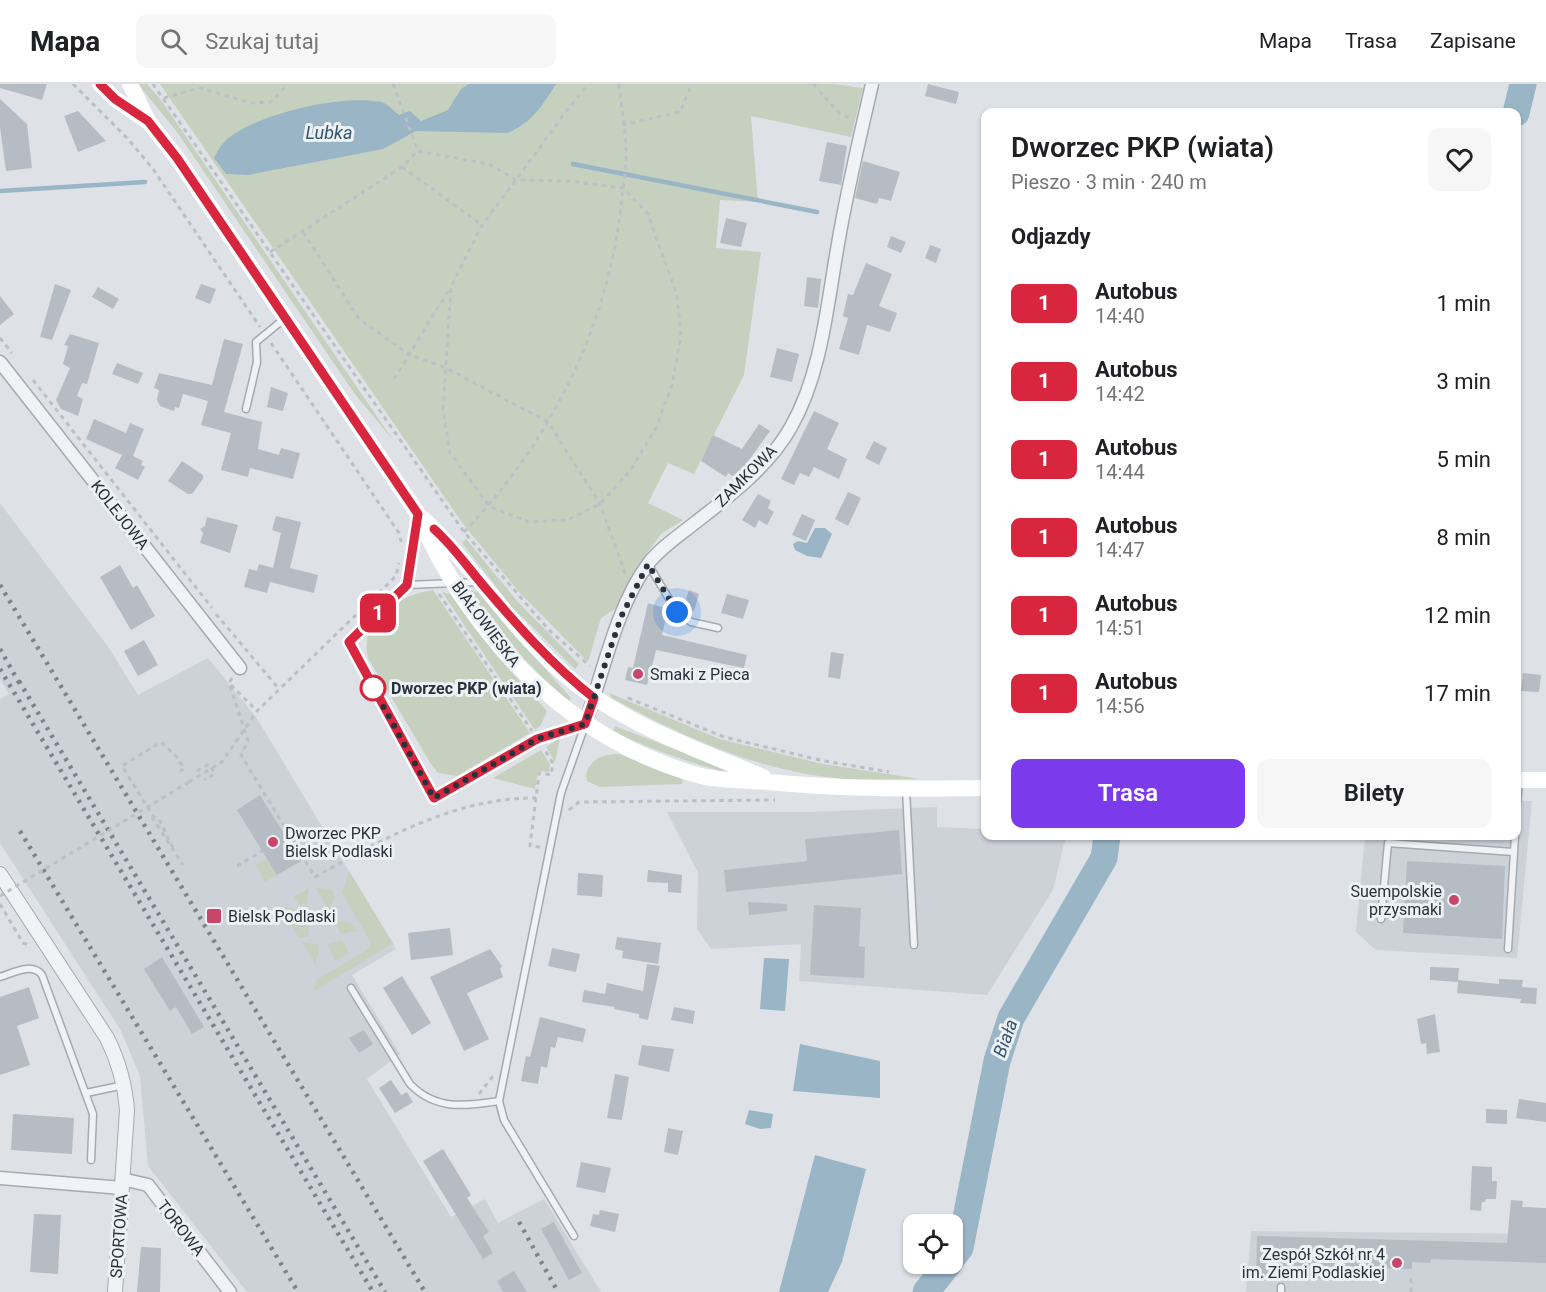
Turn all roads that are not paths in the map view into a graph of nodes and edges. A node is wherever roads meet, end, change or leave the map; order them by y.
1 (100, 84) edge
2 (130, 84) edge
3 (872, 84) edge
4 (148, 121) junction
5 (284, 319) junction
6 (0, 362) edge
7 (246, 409) dead end
8 (418, 514) junction
9 (648, 564) junction
10 (455, 582) junction
11 (480, 582) junction
12 (407, 585) junction
13 (718, 628) dead end
14 (240, 668) road end
15 (594, 698) junction
16 (585, 724) junction
17 (1521, 780) edge
18 (1546, 780) edge
19 (981, 788) edge
20 (906, 789) junction
21 (778, 791) junction
22 (1514, 840) edge
23 (1513, 852) junction
24 (0, 874) edge
25 (1381, 919) dead end
26 (914, 945) dead end
27 (1508, 949) dead end
28 (0, 977) edge
29 (351, 988) dead end
30 (125, 1085) junction
31 (86, 1093) junction
32 (500, 1101) junction
33 (91, 1160) dead end
34 (0, 1178) edge
35 (122, 1184) junction
36 (574, 1236) dead end
37 (115, 1292) edge
38 (230, 1292) edge

1 - 4 main road, BIAŁOWIESKA
2 - 4 main road, BIAŁOWIESKA
3 - 9 street, ZAMKOWA
4 - 5 main road, BIAŁOWIESKA
5 - 7 lane
5 - 8 main road, BIAŁOWIESKA
6 - 14 street, KOLEJOWA
8 - 10 main road, BIAŁOWIESKA
8 - 11 main road, BIAŁOWIESKA
8 - 12 lane
9 - 13 lane
9 - 15 street, ZAMKOWA
10 - 11 lane
10 - 12 lane
10 - 16 main road, BIAŁOWIESKA
11 - 15 main road, BIAŁOWIESKA
12 - 16 lane
15 - 16 street, ZAMKOWA
15 - 21 main road, BIAŁOWIESKA
16 - 21 main road, BIAŁOWIESKA
16 - 32 lane
17 - 18 main road
19 - 20 main road, BIAŁOWIESKA
20 - 21 main road, BIAŁOWIESKA
20 - 26 lane
22 - 23 lane
23 - 25 lane
23 - 27 lane
24 - 30 street, SPORTOWA
28 - 31 lane
29 - 32 lane
30 - 31 lane
30 - 35 street, SPORTOWA
31 - 33 lane
32 - 36 lane
34 - 35 street, TOROWA
35 - 37 street, SPORTOWA
35 - 38 street, TOROWA

